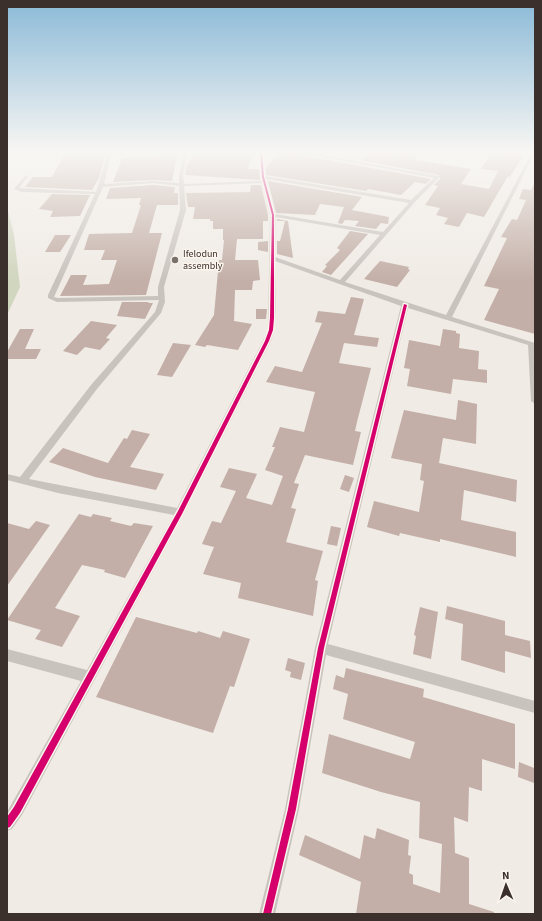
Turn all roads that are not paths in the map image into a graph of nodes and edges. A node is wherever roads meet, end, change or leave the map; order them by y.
1 (96, 195) edge
2 (182, 195) edge
3 (267, 195) edge
4 (367, 195) edge
5 (419, 195) edge
6 (512, 195) edge
7 (412, 202) junction
8 (273, 215) junction
9 (383, 234) junction
10 (272, 258) junction
11 (341, 282) junction
12 (162, 298) junction
13 (405, 304) junction
14 (448, 318) junction
15 (534, 345) edge
16 (535, 401) edge
17 (7, 477) edge
18 (23, 480) junction
19 (180, 512) junction
20 (321, 648) junction
21 (7, 655) edge
22 (90, 677) junction
23 (535, 707) edge
24 (7, 824) edge
25 (267, 914) edge

1 - 12 street
2 - 12 street
3 - 8 street
4 - 7 street
5 - 7 street
6 - 14 street
7 - 9 street
8 - 9 street
8 - 10 street
9 - 11 street
10 - 11 street
10 - 19 street
11 - 13 street
12 - 18 street
13 - 14 street
13 - 20 street
14 - 15 street
15 - 16 street
17 - 18 street
18 - 19 street
19 - 22 street
20 - 23 street
20 - 25 street
21 - 22 street
22 - 24 street

